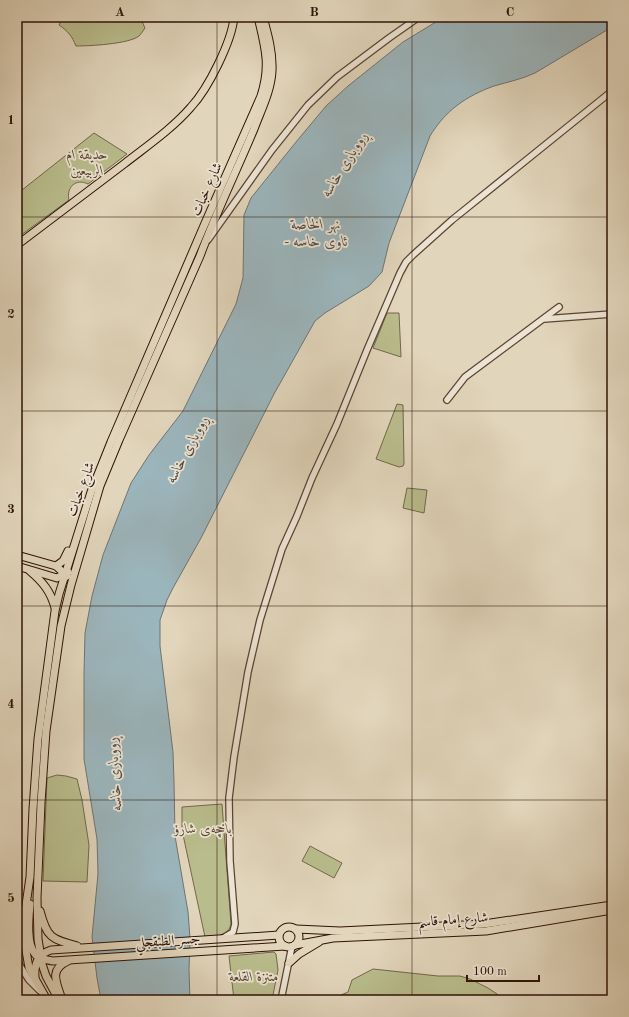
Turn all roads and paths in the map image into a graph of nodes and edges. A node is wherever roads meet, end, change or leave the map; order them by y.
1 (234, 17) edge
2 (258, 17) edge
3 (264, 17) edge
4 (419, 17) edge
5 (268, 49) junction
6 (612, 91) edge
7 (17, 245) edge
8 (204, 245) junction
9 (559, 307) dead end
10 (612, 314) edge
11 (543, 319) junction
12 (447, 400) dead end
13 (84, 515) junction
14 (17, 555) edge
15 (17, 566) edge
16 (56, 566) junction
17 (73, 566) junction
18 (27, 569) junction
19 (66, 573) junction
20 (65, 581) junction
21 (55, 611) junction
22 (30, 877) junction
23 (37, 898) junction
24 (612, 905) edge
25 (612, 910) edge
26 (24, 918) junction
27 (296, 929) junction
28 (17, 932) edge
29 (279, 935) junction
30 (221, 939) junction
31 (323, 939) junction
32 (285, 946) junction
33 (294, 946) junction
34 (84, 948) junction
35 (40, 959) junction
36 (71, 960) junction
37 (17, 961) edge
38 (289, 964) junction
39 (35, 978) junction
40 (45, 997) edge
41 (59, 1000) edge
42 (62, 1000) edge
43 (281, 1000) edge

1 - 7 main road
2 - 5 main road, شارع خبات
3 - 5 main road, شارع خبات
4 - 8 street
5 - 8 main road, شارع خبات
5 - 13 main road, شارع خبات
6 - 30 street
8 - 17 main road, شارع خبات
9 - 11 street
10 - 11 street
11 - 12 street
13 - 16 main road
13 - 17 main road, شارع خبات
14 - 16 main road
15 - 18 main road
16 - 19 main road
17 - 19 main road, شارع خبات
17 - 20 main road, شارع خبات
18 - 20 main road
18 - 21 main road
19 - 20 main road
20 - 21 main road, شارع خبات
20 - 23 main road, شارع خبات
21 - 22 main road, شارع خبات
22 - 26 main road, شارع خبات
22 - 35 main road
23 - 34 main road
23 - 35 main road, شارع خبات
24 - 27 main road, شارع إمام قاسم
25 - 31 main road, شارع إمام قاسم
26 - 28 main road
26 - 39 main road, شارع خبات
27 - 29 main road
27 - 33 main road
29 - 30 main road, جسر الطبقجلي
29 - 32 main road
30 - 34 main road, جسر الطبقجلي
31 - 33 main road, شارع إمام قاسم
31 - 38 main road
32 - 33 main road
32 - 36 main road, جسر الطبقجلي
33 - 38 street
34 - 35 main road, جسر الطبقجلي
35 - 36 main road, جسر الطبقجلي
35 - 39 main road
35 - 41 main road
36 - 42 main road
37 - 40 street
38 - 43 street
39 - 40 main road, شارع خبات

